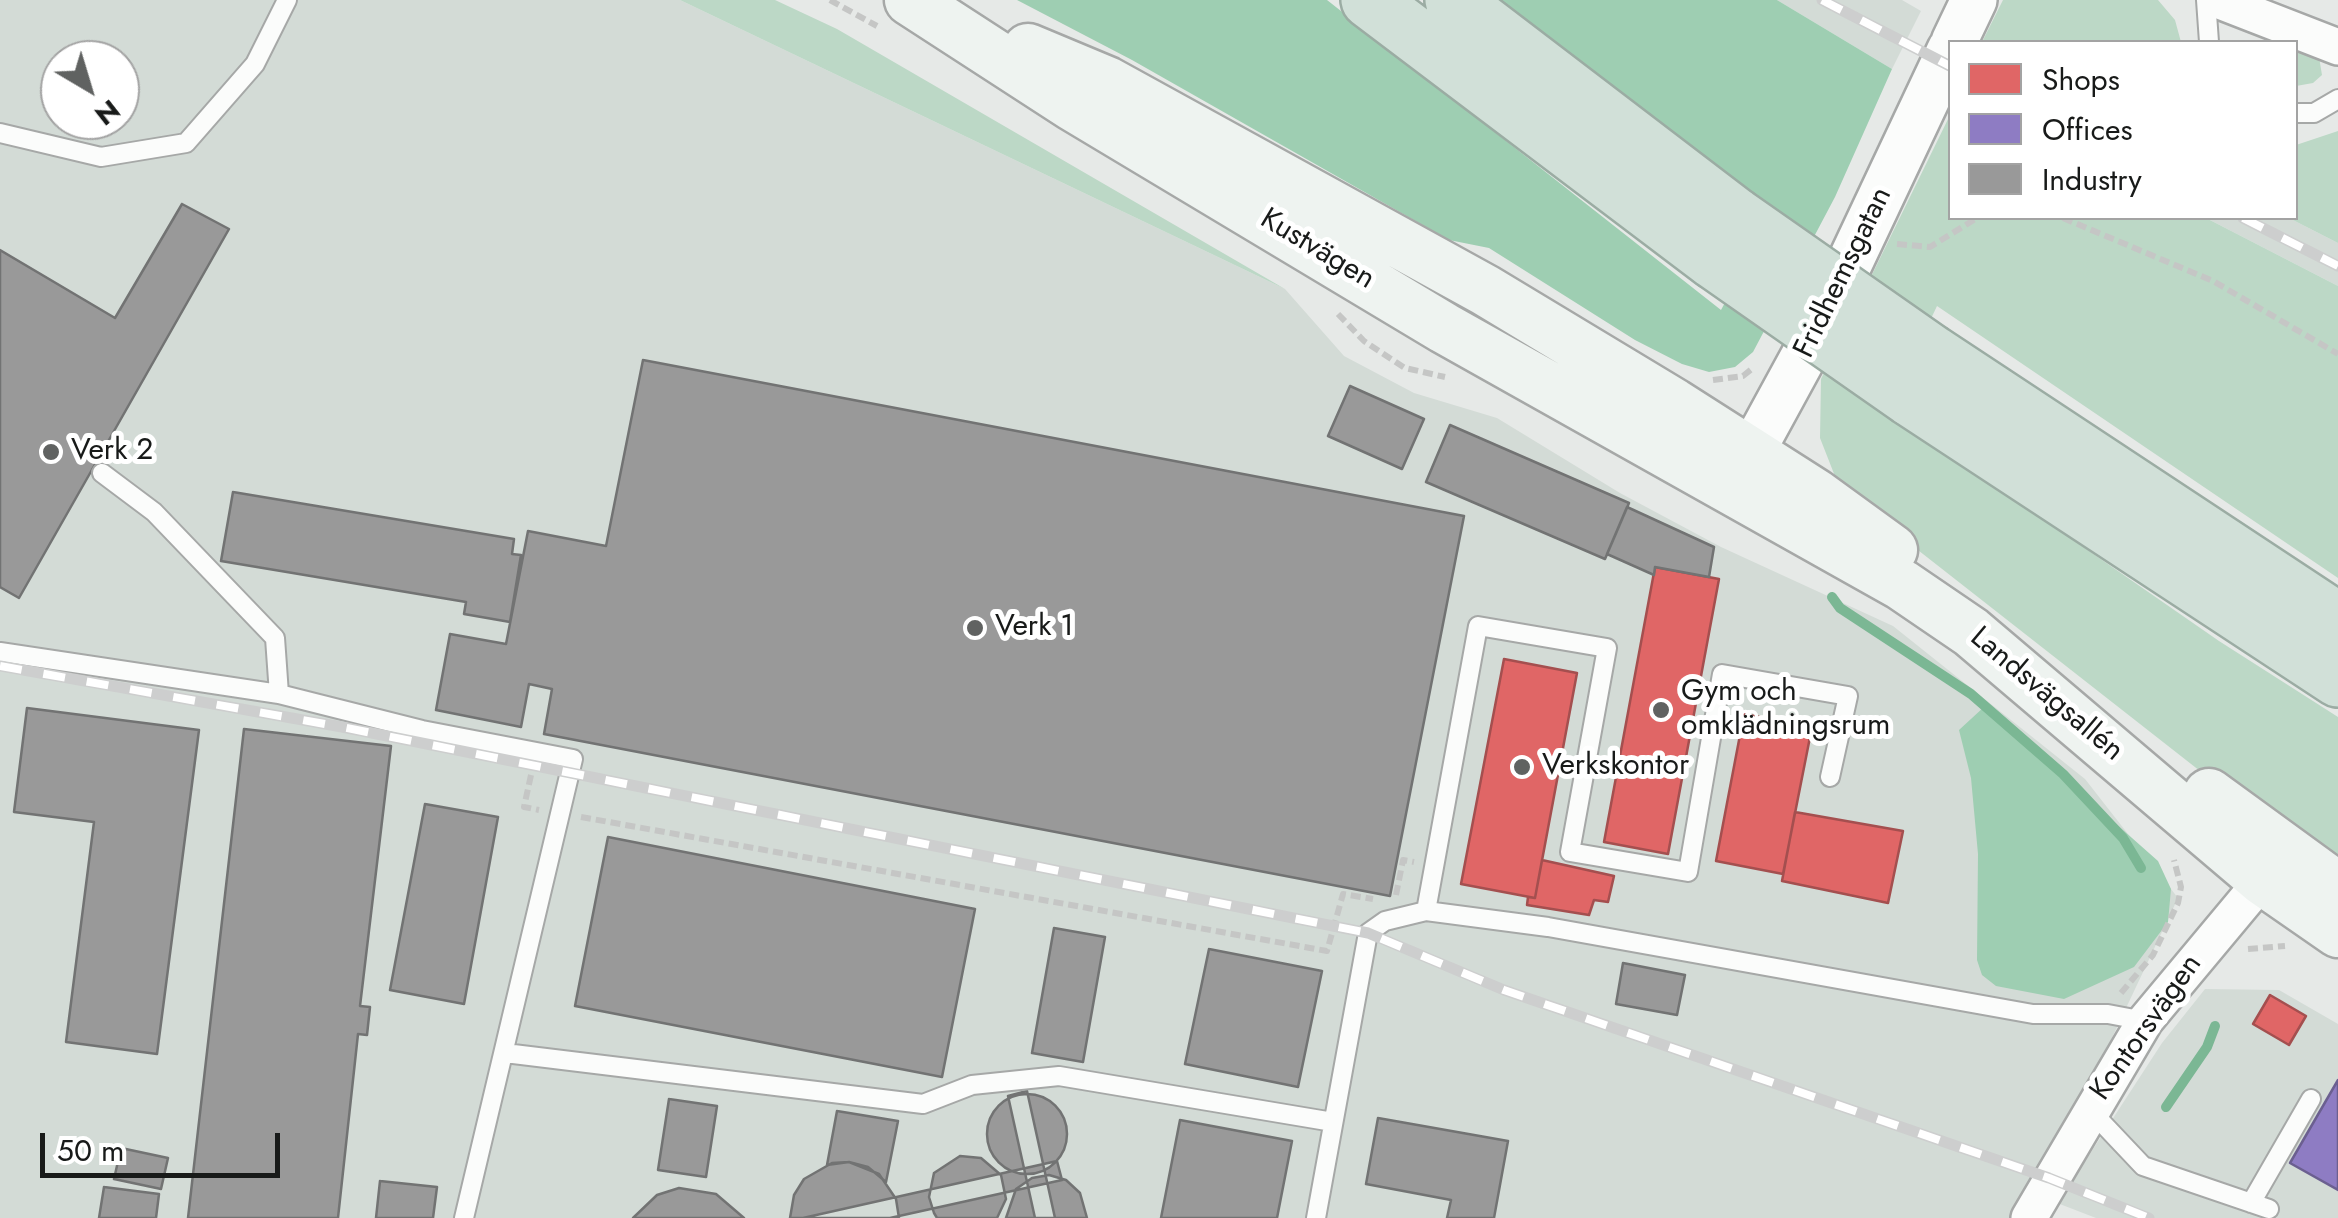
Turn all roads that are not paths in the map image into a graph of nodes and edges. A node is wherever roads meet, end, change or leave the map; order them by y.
1 (287, 0) edge
2 (912, 0) edge
3 (1369, 0) edge
4 (1453, 0) edge
5 (1974, 0) edge
6 (2220, 1) edge
7 (1955, 40) edge
8 (2210, 40) edge
9 (2338, 47) edge
10 (1948, 54) edge
11 (2338, 99) edge
12 (2298, 113) edge
13 (0, 132) edge
14 (1725, 238) junction
15 (1920, 375) junction
16 (102, 472) dead end
17 (1741, 473) junction
18 (2338, 621) edge
19 (0, 652) edge
20 (2338, 679) edge
21 (280, 694) junction
22 (1830, 777) dead end
23 (2274, 866) junction
24 (2338, 888) edge
25 (1426, 911) junction
26 (2338, 932) edge
27 (2144, 1021) junction
28 (505, 1053) junction
29 (2311, 1099) dead end
30 (2090, 1110) junction
31 (1333, 1122) junction
32 (464, 1218) edge
33 (1316, 1218) edge
34 (2029, 1218) edge

1 - 13 lane
2 - 17 main road, Kustvägen
3 - 14 highway
4 - 14 highway
5 - 7 street
6 - 8 lane
6 - 9 street
10 - 17 street, Fridhemsgatan
11 - 12 lane
14 - 15 highway, bridge
15 - 18 highway
15 - 20 highway
16 - 21 lane
17 - 23 main road, Landsvägsallén
19 - 21 lane
21 - 28 lane
22 - 25 lane
23 - 24 main road, Landsvägsallén
23 - 26 main road, Landsvägsallén
23 - 27 street, Kontorsvägen
25 - 27 lane
25 - 31 lane
27 - 30 street, Kontorsvägen
28 - 31 lane
28 - 32 lane
29 - 30 lane
30 - 34 street, Kontorsvägen
31 - 33 lane

